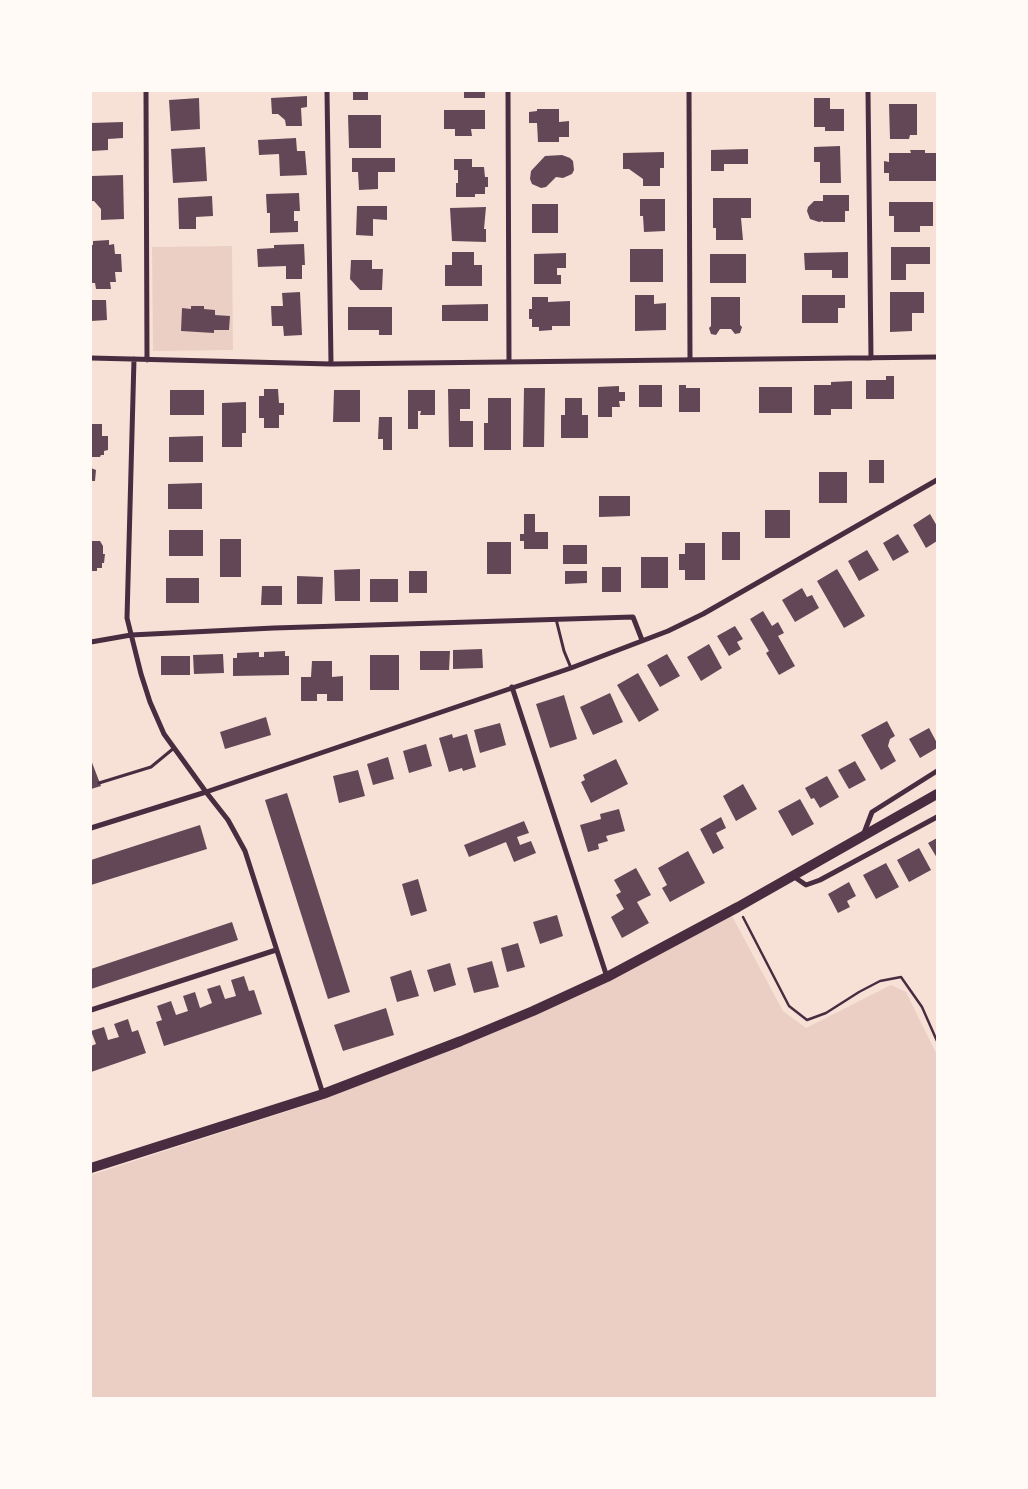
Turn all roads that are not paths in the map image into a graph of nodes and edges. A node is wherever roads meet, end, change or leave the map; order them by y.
1 (146, 91) edge
2 (328, 91) edge
3 (508, 91) edge
4 (689, 91) edge
5 (868, 91) edge
6 (937, 357) edge
7 (91, 358) edge
8 (871, 358) junction
9 (134, 359) junction
10 (147, 360) junction
11 (690, 360) junction
12 (509, 361) junction
13 (330, 364) junction
14 (937, 480) edge
15 (556, 619) junction
16 (131, 635) junction
17 (642, 640) junction
18 (91, 642) edge
19 (570, 668) junction
20 (512, 687) junction
21 (174, 748) junction
22 (937, 772) edge
23 (99, 782) dead end
24 (206, 792) junction
25 (937, 794) edge
26 (937, 817) edge
27 (91, 828) edge
28 (864, 834) junction
29 (793, 876) junction
30 (276, 950) junction
31 (607, 976) junction
32 (91, 1010) edge
33 (323, 1094) junction
34 (91, 1168) edge

1 - 10 street
2 - 13 street
3 - 12 street
4 - 11 street
5 - 8 street
6 - 8 street
7 - 9 street
8 - 11 street
9 - 10 street
9 - 16 street
10 - 13 street
11 - 12 street
12 - 13 street
14 - 17 street
15 - 16 street
15 - 17 street
15 - 19 lane
16 - 18 street
16 - 21 street
17 - 19 street
19 - 20 street
20 - 24 street
20 - 31 street
21 - 23 lane
21 - 24 street
22 - 28 street
24 - 27 street
24 - 30 street
25 - 28 main road
26 - 29 street
28 - 29 main road
29 - 31 main road
30 - 32 street
30 - 33 street
31 - 33 main road
33 - 34 main road

